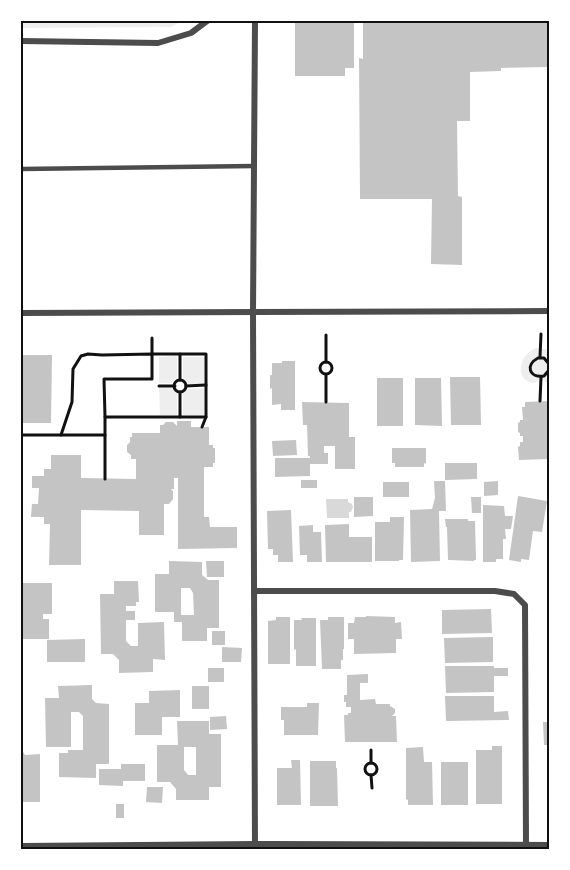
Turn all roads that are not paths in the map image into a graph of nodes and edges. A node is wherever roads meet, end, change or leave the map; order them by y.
1 (207, 21) edge
2 (255, 21) edge
3 (21, 41) edge
4 (254, 166) junction
5 (21, 169) edge
6 (549, 311) edge
7 (253, 312) junction
8 (21, 313) edge
9 (254, 591) junction
10 (549, 845) edge
11 (21, 846) edge
12 (526, 846) junction
13 (255, 847) edge
14 (408, 847) edge

1 - 3 street
2 - 4 street
4 - 5 lane
4 - 7 street
6 - 7 street
7 - 8 street
7 - 9 street
9 - 12 street
9 - 13 street
10 - 12 street
11 - 13 street
12 - 14 street
13 - 14 street

